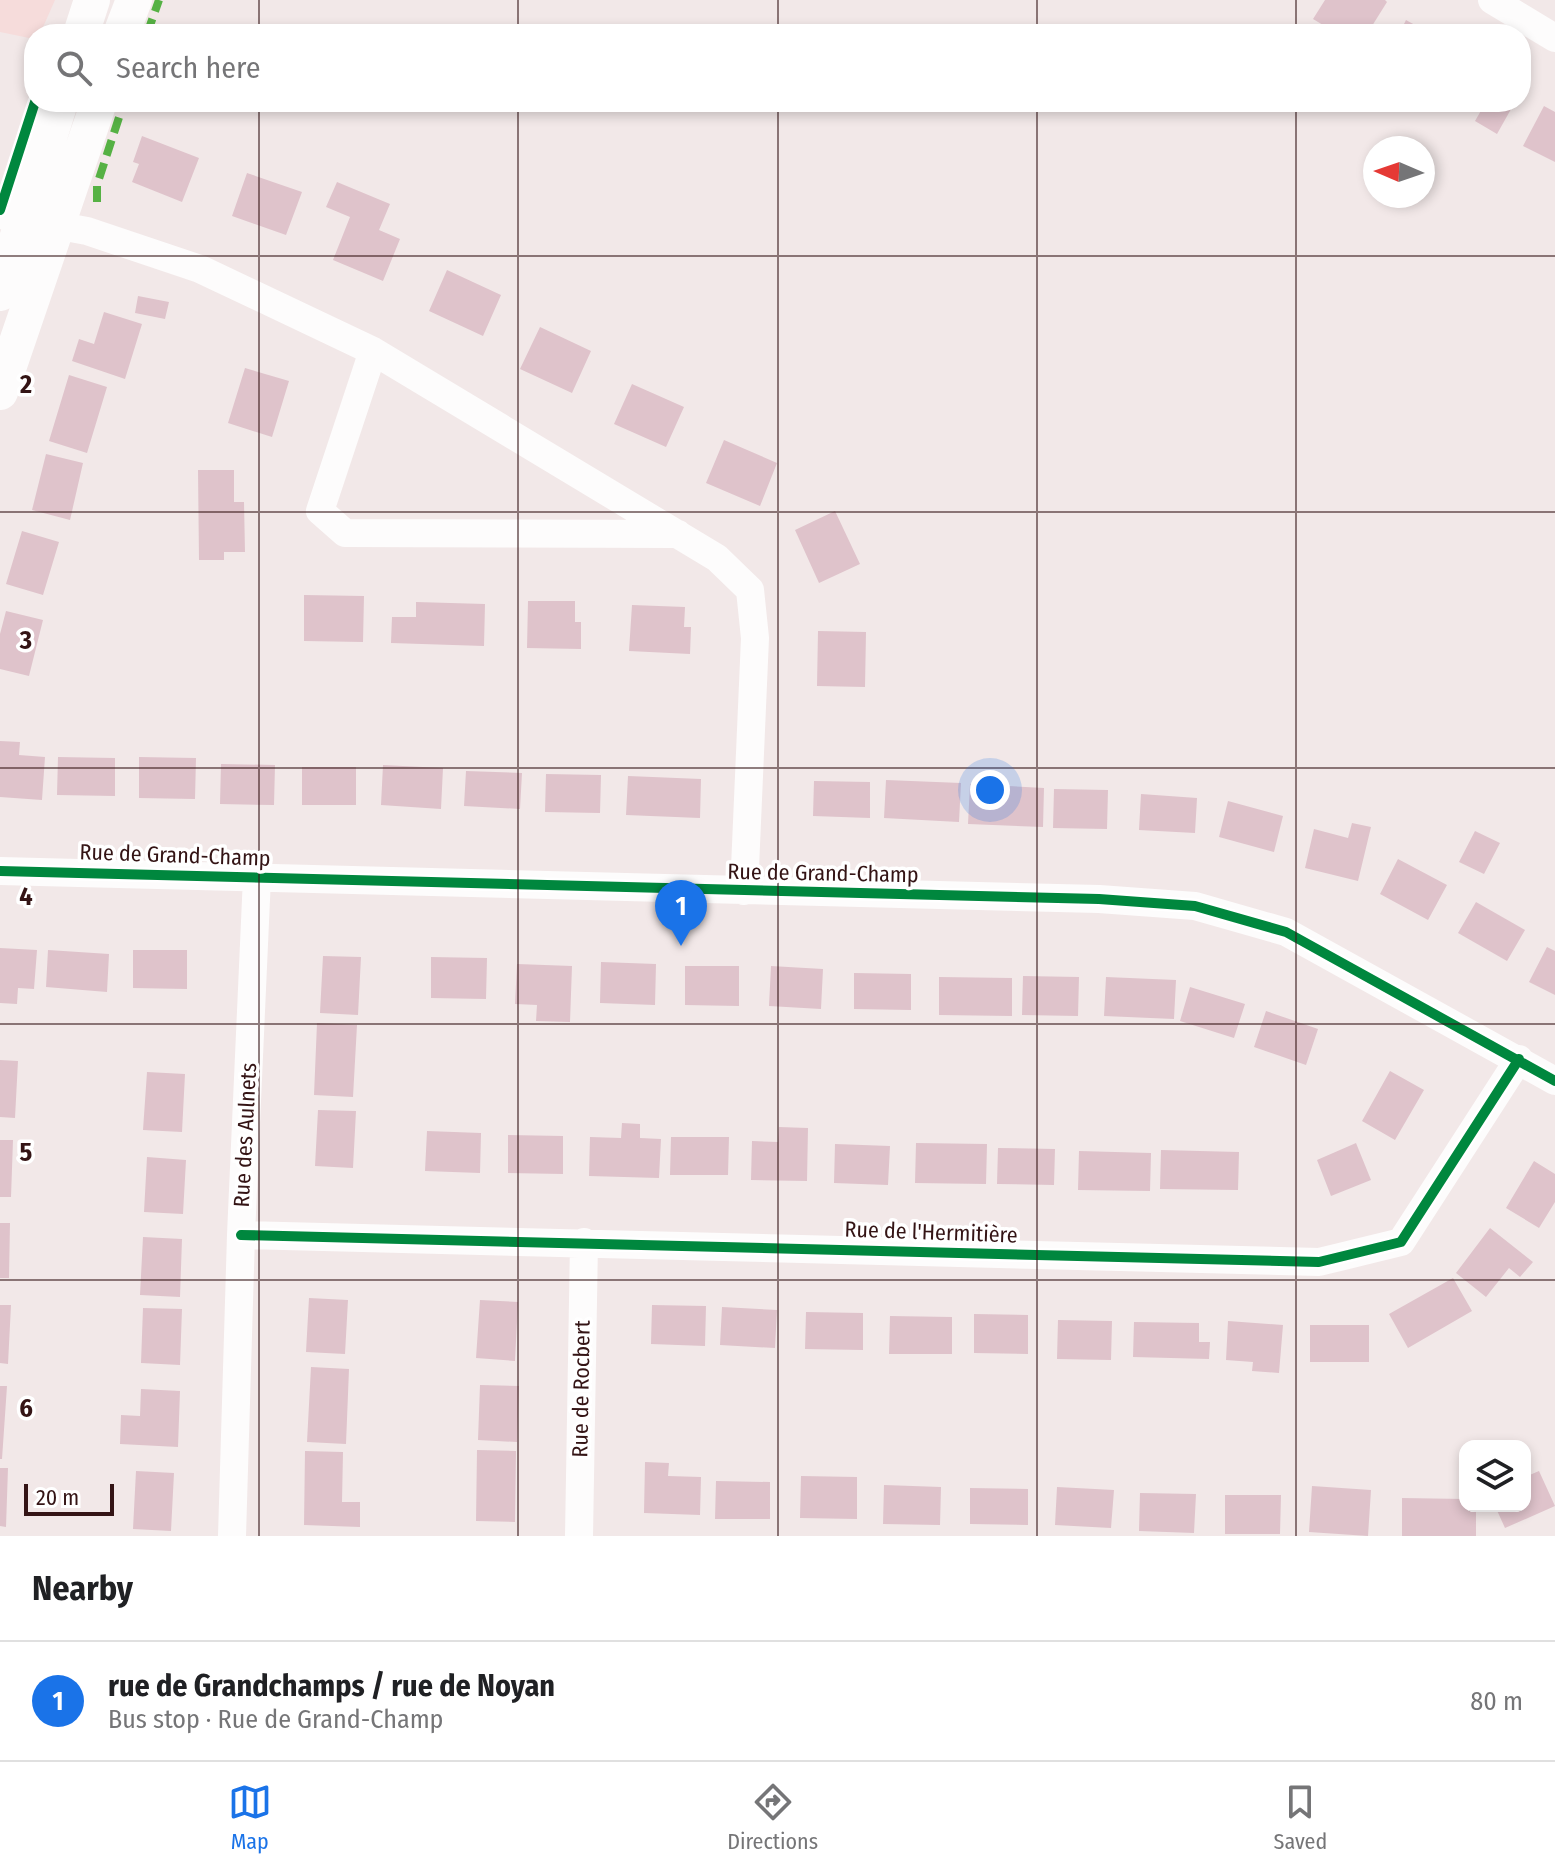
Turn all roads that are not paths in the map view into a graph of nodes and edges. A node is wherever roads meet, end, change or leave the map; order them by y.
1 (92, 0) edge
2 (134, 0) edge
3 (1492, 0) edge
4 (84, 24) edge
5 (125, 24) edge
6 (1555, 38) edge
7 (57, 112) edge
8 (93, 112) edge
9 (27, 220) edge
10 (0, 293) edge
11 (373, 351) junction
12 (0, 392) edge
13 (679, 534) junction
14 (0, 871) edge
15 (257, 877) junction
16 (744, 891) junction
17 (1519, 1059) junction
18 (1555, 1081) edge
19 (241, 1235) junction
20 (584, 1242) junction
21 (232, 1536) edge
22 (579, 1536) edge

1 - 4 street
2 - 5 street
3 - 6 street
7 - 9 street
8 - 9 street
9 - 10 street
9 - 11 street
9 - 12 street
11 - 13 street
11 - 13 street
13 - 16 street
14 - 15 street, Rue de Grand-Champ
15 - 16 street, Rue de Grand-Champ
15 - 19 street, Rue des Aulnets
16 - 17 street, Rue de Grand-Champ
17 - 18 street, Rue de Grand-Champ
17 - 20 street, Rue de l'Hermitière
19 - 20 street, Rue de l'Hermitière
19 - 21 street, Rue des Aulnets
20 - 22 street, Rue de Rocbert

